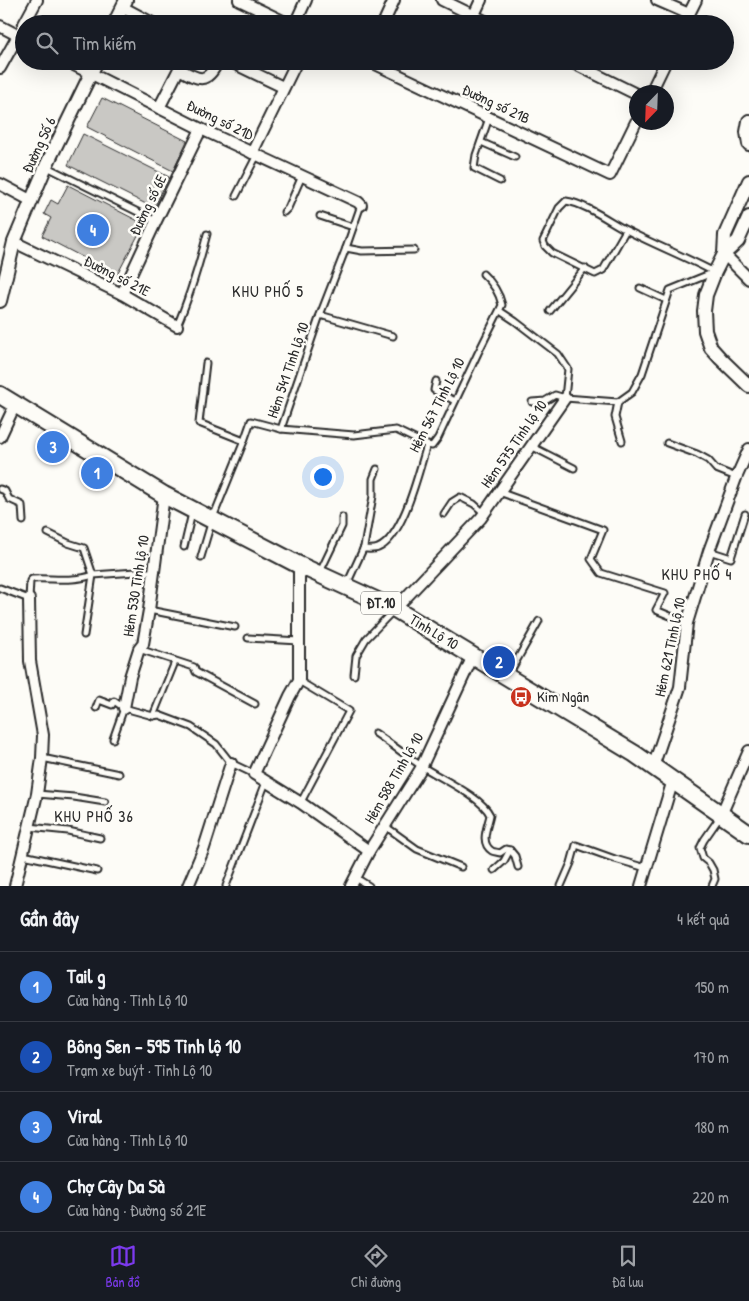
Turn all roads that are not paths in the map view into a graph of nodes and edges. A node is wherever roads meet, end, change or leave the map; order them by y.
1 (37, 0) edge
2 (238, 0) edge
3 (306, 0) edge
4 (394, 0) edge
5 (442, 0) edge
6 (481, 0) edge
7 (657, 0) edge
8 (696, 0) edge
9 (124, 4) edge
10 (29, 15) edge
11 (140, 15) edge
12 (270, 15) edge
13 (299, 15) edge
14 (387, 15) edge
15 (472, 15) edge
16 (474, 15) edge
17 (681, 15) edge
18 (689, 15) edge
19 (0, 26) edge
20 (15, 34) edge
21 (15, 46) edge
22 (0, 68) edge
23 (83, 70) edge
24 (93, 70) edge
25 (178, 70) edge
26 (187, 70) edge
27 (213, 70) edge
28 (247, 70) edge
29 (292, 70) edge
30 (388, 70) edge
31 (587, 70) edge
32 (662, 70) edge
33 (91, 74) junction
34 (654, 85) edge
35 (284, 87) junction
36 (629, 91) edge
37 (159, 108) junction
38 (490, 118) junction
39 (749, 121) edge
40 (202, 129) junction
41 (632, 130) edge
42 (481, 142) junction
43 (749, 144) edge
44 (254, 154) junction
45 (515, 157) dead end
46 (46, 166) junction
47 (302, 175) junction
48 (500, 181) dead end
49 (749, 181) edge
50 (0, 184) edge
51 (236, 196) dead end
52 (32, 200) junction
53 (361, 205) joint
54 (284, 212) dead end
55 (320, 216) dead end
56 (749, 217) edge
57 (156, 221) junction
58 (353, 227) junction
59 (626, 230) junction
60 (207, 234) dead end
61 (14, 242) junction
62 (346, 248) junction
63 (414, 250) dead end
64 (724, 254) junction
65 (585, 268) junction
66 (714, 272) junction
67 (483, 274) dead end
68 (749, 279) edge
69 (640, 288) dead end
70 (122, 294) junction
71 (666, 300) junction
72 (0, 301) edge
73 (500, 311) junction
74 (550, 311) dead end
75 (320, 315) junction
76 (177, 326) joint
77 (393, 336) dead end
78 (206, 363) dead end
79 (436, 381) dead end
80 (749, 386) edge
81 (0, 395) edge
82 (565, 398) junction
83 (455, 401) junction
84 (532, 402) dead end
85 (618, 402) junction
86 (15, 405) junction
87 (281, 429) junction
88 (0, 437) edge
89 (244, 441) junction
90 (622, 441) dead end
91 (667, 443) dead end
92 (427, 445) junction
93 (531, 446) junction
94 (749, 449) edge
95 (574, 468) dead end
96 (377, 469) dead end
97 (736, 478) junction
98 (0, 489) edge
99 (498, 491) junction
100 (164, 495) junction
101 (193, 510) junction
102 (484, 512) junction
103 (444, 514) dead end
104 (745, 514) dead end
105 (342, 518) dead end
106 (212, 520) junction
107 (23, 521) dead end
108 (48, 533) dead end
109 (184, 547) dead end
110 (363, 549) junction
111 (709, 551) junction
112 (202, 556) dead end
113 (299, 565) junction
114 (154, 572) junction
115 (319, 574) junction
116 (92, 575) junction
117 (346, 586) junction
118 (0, 588) edge
119 (29, 599) junction
120 (395, 609) junction
121 (149, 610) junction
122 (539, 621) dead end
123 (687, 623) junction
124 (235, 627) dead end
125 (84, 635) dead end
126 (248, 638) dead end
127 (299, 641) junction
128 (139, 649) junction
129 (473, 656) junction
130 (175, 662) junction
131 (354, 676) dead end
132 (508, 677) junction
133 (299, 680) junction
134 (255, 704) dead end
135 (96, 708) dead end
136 (124, 708) junction
137 (153, 716) junction
138 (376, 733) dead end
139 (113, 739) dead end
140 (749, 751) edge
141 (42, 758) junction
142 (231, 763) junction
143 (422, 766) junction
144 (653, 767) junction
145 (119, 774) dead end
146 (254, 774) junction
147 (673, 780) junction
148 (266, 782) junction
149 (37, 794) junction
150 (106, 802) dead end
151 (300, 803) junction
152 (722, 815) junction
153 (385, 825) junction
154 (29, 827) junction
155 (749, 834) edge
156 (100, 838) dead end
157 (510, 850) junction
158 (369, 851) junction
159 (22, 855) junction
160 (461, 867) dead end
161 (518, 867) dead end
162 (646, 868) junction
163 (97, 870) dead end
164 (494, 870) dead end
165 (353, 882) edge
166 (15, 886) edge
167 (188, 886) edge
168 (226, 886) edge
169 (368, 886) edge
170 (561, 886) edge
171 (641, 886) edge
172 (712, 886) edge

1 - 10 street
2 - 12 street
3 - 13 street
4 - 14 street
5 - 15 street
6 - 16 street
7 - 17 street
8 - 18 street
9 - 11 street
19 - 20 street
21 - 22 street
23 - 33 street, Đường số 21D
24 - 33 street, Đường Số 6
25 - 37 street
26 - 27 street
28 - 35 street
29 - 35 street
30 - 38 street, Đường số 21B
31 - 36 street
32 - 34 street
33 - 37 street, Đường số 21D
33 - 46 street, Đường Số 6
35 - 44 street
37 - 40 street, Đường số 21D
38 - 41 street, Đường số 21B
38 - 42 lane
39 - 43 street
40 - 44 street, Đường số 21D
40 - 57 street, Đường số 6E
42 - 45 lane
42 - 48 lane
44 - 47 street, Đường số 21D
44 - 51 lane
46 - 52 street, Đường Số 6
46 - 57 lane
47 - 53 street, Đường số 21D
47 - 54 lane
49 - 64 street
50 - 52 street
52 - 61 street, Đường Số 6
53 - 58 lane, Hẻm 541 Tỉnh lộ 10
55 - 58 lane
56 - 64 street
57 - 70 street, Đường số 6E
58 - 62 lane, Hẻm 541 Tỉnh lộ 10
59 - 65 lane
59 - 65 lane
59 - 66 lane
60 - 76 lane
61 - 70 street, Đường số 21E
61 - 72 street, Đường Số 6
62 - 63 lane
62 - 75 lane, Hẻm 541 Tỉnh lộ 10
64 - 66 street
64 - 68 street
65 - 74 lane
66 - 71 lane
66 - 80 street
67 - 73 lane
69 - 71 lane
70 - 76 street, Đường số 21E
71 - 85 lane
73 - 82 lane
73 - 83 lane, Hẻm 567 Tỉnh Lộ 10
75 - 77 lane
75 - 87 lane, Hẻm 541 Tỉnh lộ 10
78 - 89 lane
79 - 83 lane
81 - 86 main road, Tỉnh Lộ 10 / ĐT.10
82 - 84 lane
82 - 85 lane, Hẻm 575 Tỉnh lộ 10
82 - 93 street, Hẻm 575 Tỉnh lộ 10
83 - 92 lane, Hẻm 567 Tỉnh Lộ 10
85 - 90 lane
86 - 88 street
86 - 100 main road, Tỉnh Lộ 10 / ĐT.10
87 - 89 lane, Hẻm 541 Tỉnh lộ 10
87 - 92 lane
89 - 106 lane, Hẻm 541 Tỉnh lộ 10
91 - 97 lane
92 - 110 lane, Hẻm 567 Tỉnh Lộ 10
93 - 95 lane
93 - 99 street, Hẻm 575 Tỉnh lộ 10
94 - 97 street, Hẻm 621 Tỉnh lộ 10
96 - 110 lane
97 - 111 street, Hẻm 621 Tỉnh lộ 10
98 - 107 lane
99 - 102 street, Hẻm 575 Tỉnh lộ 10
99 - 123 lane
100 - 101 main road, Tỉnh Lộ 10 / ĐT.10
100 - 114 street, Hẻm 530 Tỉnh lộ 10
101 - 106 main road, Tỉnh Lộ 10 / ĐT.10
101 - 109 lane
102 - 103 lane
102 - 120 street, Hẻm 575 Tỉnh lộ 10
104 - 111 lane
105 - 115 lane
106 - 112 lane, Hẻm 541 Tỉnh lộ 10
106 - 113 main road, Tỉnh Lộ 10 / ĐT.10
108 - 116 lane
110 - 117 lane
111 - 123 street, Hẻm 621 Tỉnh lộ 10
113 - 115 main road, Tỉnh Lộ 10 / ĐT.10
113 - 127 street
114 - 116 lane
114 - 121 street, Hẻm 530 Tỉnh lộ 10
115 - 117 main road, Tỉnh Lộ 10 / ĐT.10
116 - 119 lane
116 - 125 lane
117 - 120 main road, Tỉnh Lộ 10 / ĐT.10
118 - 119 lane
119 - 141 street
120 - 129 main road, Tỉnh Lộ 10 / ĐT.10
120 - 131 lane
121 - 124 lane
121 - 128 street, Hẻm 530 Tỉnh lộ 10
122 - 132 lane
123 - 144 street, Hẻm 621 Tỉnh lộ 10
126 - 127 lane
127 - 133 street
128 - 130 lane
128 - 136 street, Hẻm 530 Tỉnh lộ 10
129 - 132 main road, Tỉnh Lộ 10 / ĐT.10
129 - 143 street, Hẻm 588 Tỉnh lộ 10
130 - 134 lane
130 - 137 lane
132 - 144 main road, Tỉnh Lộ 10 / ĐT.10
133 - 146 street
133 - 151 lane
135 - 136 lane
136 - 137 lane
136 - 139 lane
137 - 142 lane
138 - 143 lane
140 - 152 street
141 - 145 lane
141 - 149 street
142 - 146 lane
142 - 167 street
143 - 153 street, Hẻm 588 Tỉnh lộ 10
143 - 157 lane
144 - 147 main road, Tỉnh Lộ 10 / ĐT.10
146 - 148 street
147 - 152 main road, Tỉnh Lộ 10 / ĐT.10
147 - 162 street
148 - 151 street
148 - 168 lane
149 - 150 lane
149 - 154 street
151 - 158 street
152 - 155 main road, Tỉnh Lộ 10 / ĐT.10
152 - 172 lane
153 - 158 street, Hẻm 588 Tỉnh lộ 10
153 - 160 lane
154 - 156 lane
154 - 159 street
157 - 161 lane
157 - 164 lane
158 - 165 street, Hẻm 588 Tỉnh lộ 10
159 - 163 lane
159 - 166 street
162 - 170 lane
162 - 171 street
165 - 169 lane

